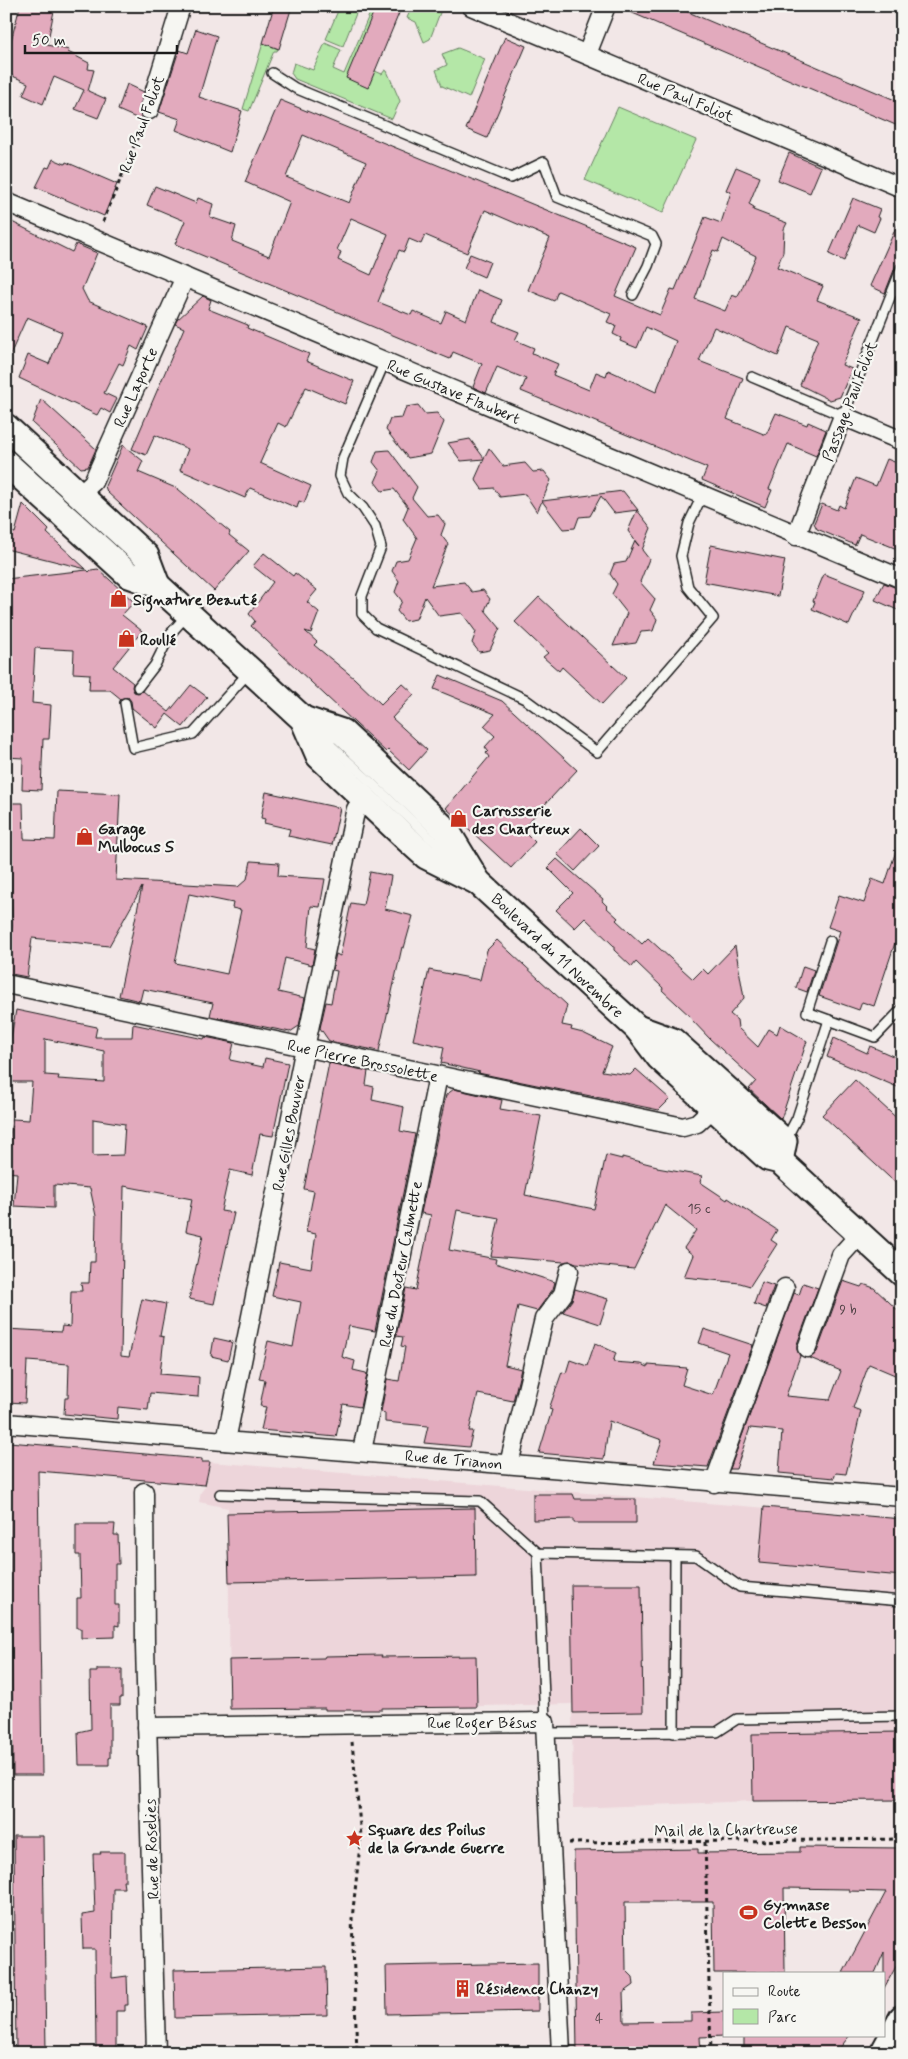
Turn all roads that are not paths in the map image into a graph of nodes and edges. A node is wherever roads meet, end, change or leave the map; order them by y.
1 (181, 6) edge
2 (471, 6) edge
3 (606, 6) edge
4 (587, 54) junction
5 (272, 74) dead end
6 (149, 110) road end
7 (902, 188) edge
8 (6, 202) edge
9 (902, 267) edge
10 (185, 277) junction
11 (633, 295) dead end
12 (385, 361) junction
13 (752, 377) dead end
14 (843, 416) junction
15 (6, 427) edge
16 (902, 441) edge
17 (6, 462) edge
18 (80, 494) junction
19 (702, 496) junction
20 (796, 536) junction
21 (902, 579) edge
22 (157, 585) junction
23 (189, 614) junction
24 (251, 670) junction
25 (138, 687) dead end
26 (125, 703) dead end
27 (303, 719) junction
28 (364, 799) junction
29 (478, 882) junction
30 (830, 941) dead end
31 (6, 984) edge
32 (902, 1009) edge
33 (829, 1020) junction
34 (637, 1028) junction
35 (305, 1048) junction
36 (438, 1076) junction
37 (714, 1107) junction
38 (782, 1151) junction
39 (860, 1234) junction
40 (569, 1271) dead end
41 (902, 1273) edge
42 (785, 1288) dead end
43 (807, 1348) dead end
44 (6, 1423) edge
45 (226, 1441) junction
46 (362, 1451) junction
47 (509, 1464) junction
48 (714, 1483) junction
49 (144, 1492) dead end
50 (220, 1494) dead end
51 (902, 1498) edge
52 (538, 1553) junction
53 (675, 1556) junction
54 (902, 1600) edge
55 (902, 1716) edge
56 (147, 1727) junction
57 (545, 1728) junction
58 (674, 1733) junction
59 (902, 2018) edge
60 (891, 2045) edge
61 (156, 2053) edge
62 (561, 2053) edge

1 - 6 street, Rue Paul Foliot
2 - 4 street, Rue Paul Foliot
3 - 4 street
4 - 7 street, Rue Paul Foliot
5 - 11 lane
8 - 10 street, Rue Gustave Flaubert
9 - 14 lane, Passage Paul Foliot
10 - 12 street, Rue Gustave Flaubert
10 - 18 street, Rue Laporte
12 - 19 street, Rue Gustave Flaubert
12 - 19 lane
13 - 14 lane
14 - 16 street
14 - 20 street, Passage Paul Foliot
15 - 18 main road, Boulevard du 11 Novembre
17 - 22 main road, Boulevard du 11 Novembre
18 - 22 main road, Boulevard du 11 Novembre
19 - 20 street, Rue Gustave Flaubert
20 - 21 street, Rue Gustave Flaubert
22 - 23 main road, Boulevard du 11 Novembre
23 - 24 main road, Boulevard du 11 Novembre
23 - 25 lane
24 - 26 lane
24 - 27 main road, Boulevard du 11 Novembre
27 - 28 main road, Boulevard du 11 Novembre
27 - 29 main road, Boulevard du 11 Novembre
28 - 29 main road, Boulevard du 11 Novembre
28 - 35 street, Rue Gilles Bouvier
29 - 34 main road, Boulevard du 11 Novembre
30 - 33 lane
31 - 35 street, Rue Pierre Brossolette
32 - 33 lane
33 - 38 lane
34 - 37 main road, Boulevard du 11 Novembre
34 - 38 main road, Boulevard du 11 Novembre
35 - 36 street, Rue Pierre Brossolette
35 - 45 street, Rue Gilles Bouvier
36 - 37 street, Rue Pierre Brossolette
36 - 46 street, Rue du Docteur Calmette
37 - 38 main road, Boulevard du 11 Novembre
38 - 39 main road, Boulevard du 11 Novembre
39 - 41 main road, Boulevard du 11 Novembre
39 - 43 street
40 - 47 street
42 - 48 street
44 - 45 street, Rue de Trianon
45 - 46 street, Rue de Trianon
46 - 47 street, Rue de Trianon
47 - 48 street, Rue de Trianon
48 - 51 street, Rue de Trianon
49 - 56 street, Rue de Roselies
50 - 52 lane
52 - 53 lane
52 - 57 lane
53 - 54 lane
53 - 58 lane
55 - 58 lane
56 - 57 street, Rue Roger Bésus
56 - 61 street, Rue de Roselies
57 - 58 lane
57 - 62 street, Rue Roger Bésus
59 - 60 main road

